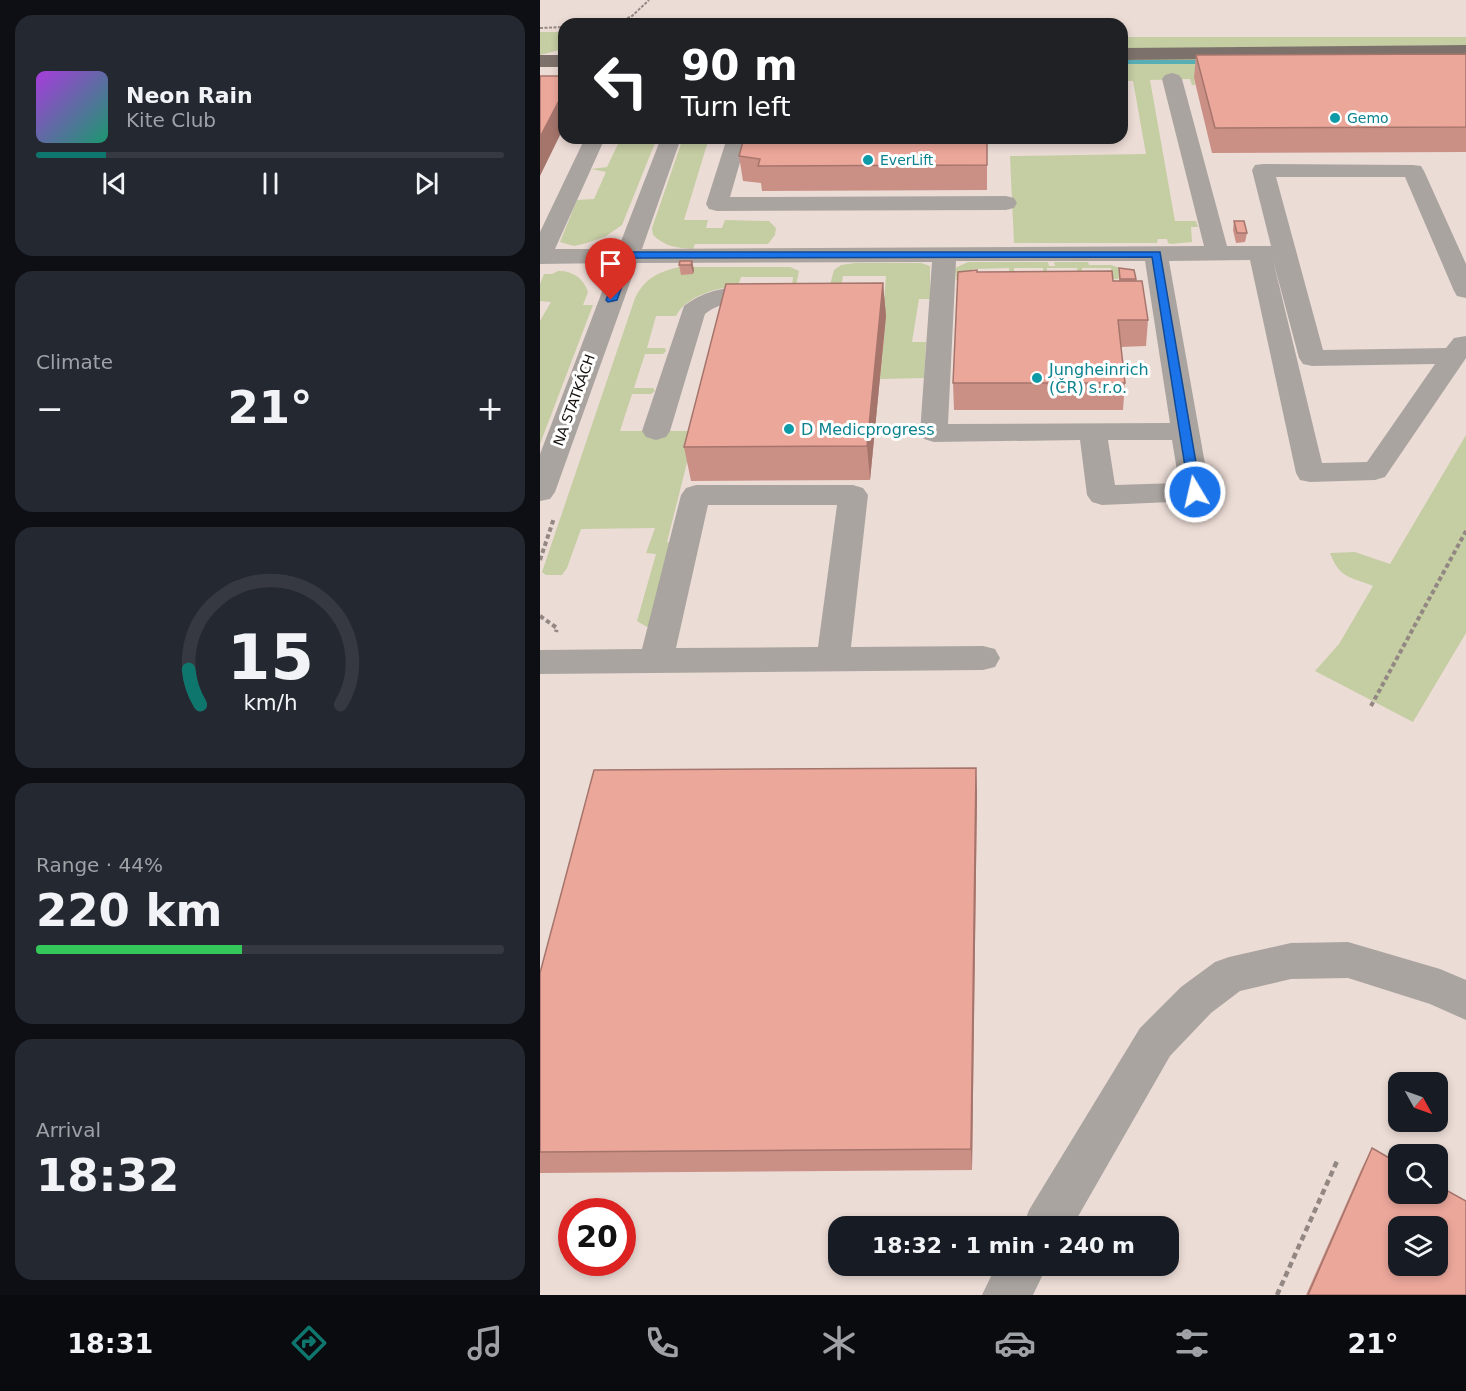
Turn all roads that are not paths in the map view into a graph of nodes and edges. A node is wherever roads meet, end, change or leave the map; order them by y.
1 (1466, 51) edge
2 (1128, 54) edge
3 (540, 61) edge
4 (558, 61) edge
5 (1172, 79) dead end
6 (592, 144) edge
7 (668, 144) edge
8 (735, 144) edge
9 (1006, 203) dead end
10 (794, 230) junction
11 (1217, 253) junction
12 (1272, 253) junction
13 (1156, 254) junction
14 (628, 255) junction
15 (540, 256) edge
16 (822, 256) junction
17 (944, 256) junction
18 (817, 282) edge
19 (1466, 291) edge
20 (788, 293) edge
21 (1460, 347) edge
22 (1284, 358) junction
23 (1312, 358) junction
24 (656, 431) dead end
25 (1185, 431) junction
26 (1093, 433) junction
27 (540, 492) edge
28 (983, 658) dead end
29 (833, 660) junction
30 (657, 661) junction
31 (540, 662) edge
32 (1466, 1001) edge
33 (1052, 1216) edge
34 (1017, 1276) edge
35 (1006, 1295) edge

1 - 2 main road
3 - 4 main road
5 - 11 street
6 - 15 street
7 - 14 street, NA STATKÁCH
8 - 10 street
9 - 10 street
10 - 14 street
10 - 16 street
11 - 12 street
11 - 13 street
12 - 19 street
12 - 22 street
12 - 23 street
13 - 17 street
13 - 25 street
14 - 15 street
14 - 27 street, NA STATKÁCH
16 - 17 street
16 - 18 street
17 - 26 street
20 - 24 street
21 - 22 street
21 - 23 street
22 - 23 street
25 - 26 street
25 - 26 street
28 - 29 street
29 - 30 street
29 - 30 street
30 - 31 street
32 - 33 street
34 - 35 street

